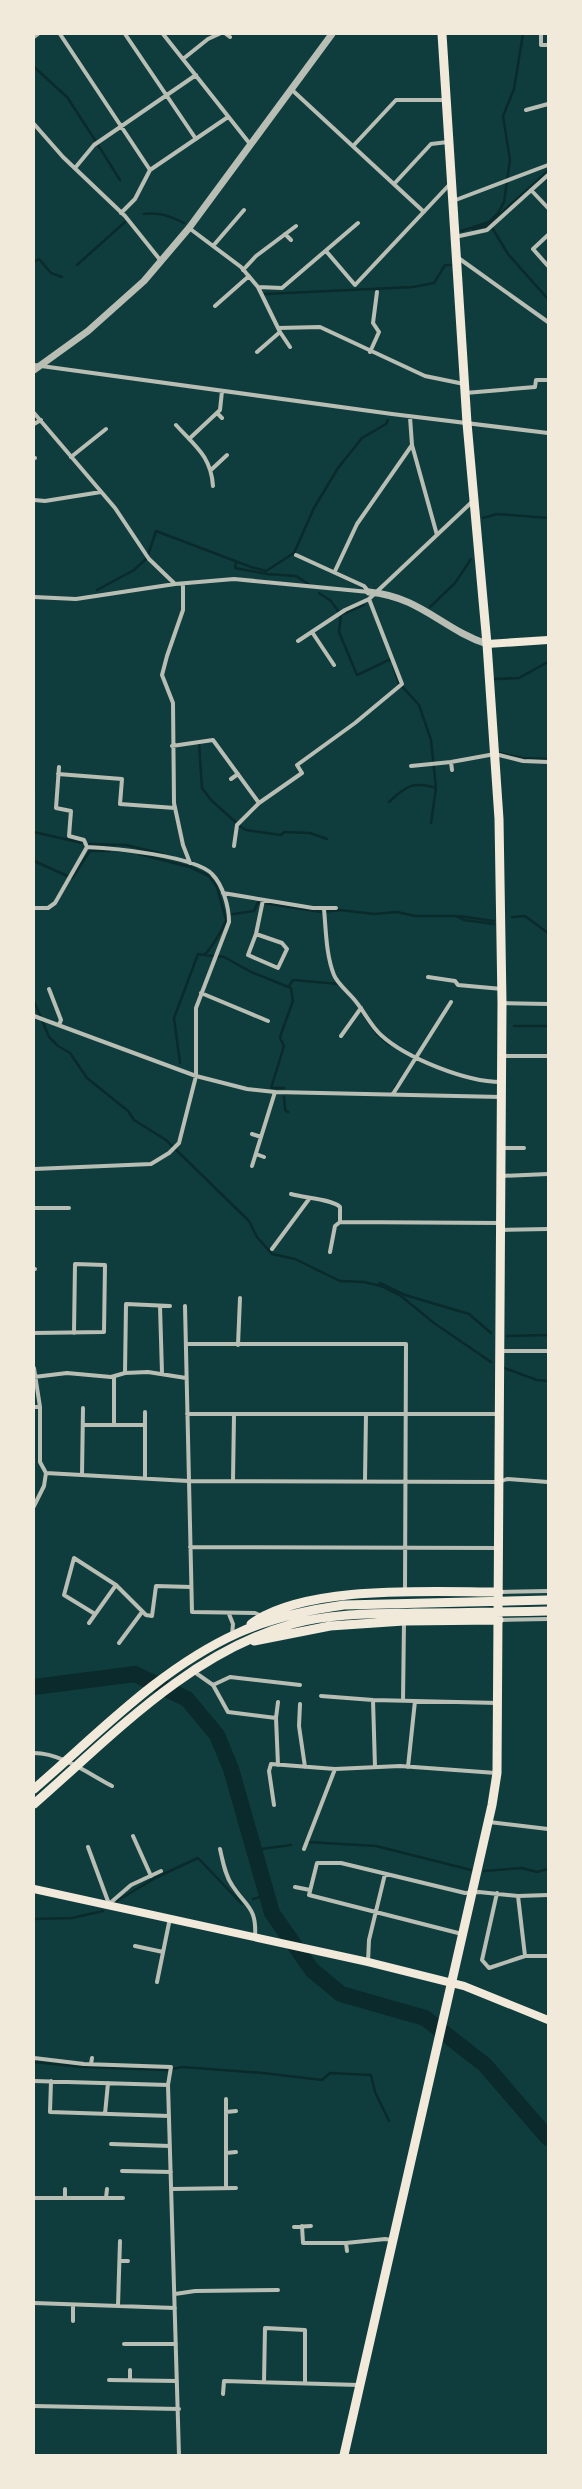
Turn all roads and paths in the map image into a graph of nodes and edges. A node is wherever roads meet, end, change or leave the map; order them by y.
1 (38, 34) edge
2 (60, 34) edge
3 (125, 34) edge
4 (163, 34) edge
5 (219, 34) edge
6 (226, 34) edge
7 (332, 34) edge
8 (442, 34) edge
9 (541, 34) edge
10 (34, 37) edge
11 (230, 37) dead end
12 (548, 45) edge
13 (183, 59) junction
14 (196, 75) junction
15 (291, 88) junction
16 (167, 95) junction
17 (446, 100) junction
18 (548, 104) edge
19 (526, 110) dead end
20 (228, 117) junction
21 (34, 124) edge
22 (121, 125) junction
23 (196, 139) junction
24 (449, 142) junction
25 (250, 144) junction
26 (354, 145) junction
27 (548, 165) edge
28 (75, 168) junction
29 (150, 170) junction
30 (548, 174) edge
31 (451, 182) junction
32 (394, 184) junction
33 (531, 190) junction
34 (453, 201) junction
35 (548, 208) edge
36 (244, 210) dead end
37 (424, 212) junction
38 (121, 213) junction
39 (358, 223) dead end
40 (296, 226) dead end
41 (189, 228) junction
42 (286, 234) junction
43 (548, 235) edge
44 (455, 237) junction
45 (291, 240) dead end
46 (213, 246) junction
47 (326, 251) junction
48 (456, 256) junction
49 (161, 261) junction
50 (548, 266) edge
51 (243, 270) junction
52 (249, 276) junction
53 (258, 288) junction
54 (377, 292) dead end
55 (215, 306) dead end
56 (548, 322) edge
57 (279, 330) junction
58 (290, 347) dead end
59 (257, 352) dead end
60 (370, 352) junction
61 (36, 367) edge
62 (548, 380) edge
63 (464, 389) junction
64 (222, 391) junction
65 (34, 413) edge
66 (217, 413) junction
67 (410, 417) junction
68 (222, 418) dead end
69 (40, 420) junction
70 (467, 423) junction
71 (34, 424) edge
72 (176, 425) dead end
73 (106, 429) dead end
74 (548, 433) edge
75 (188, 439) junction
76 (412, 445) junction
77 (227, 456) dead end
78 (71, 457) junction
79 (212, 469) junction
80 (213, 486) dead end
81 (101, 492) junction
82 (34, 500) edge
83 (474, 500) junction
84 (437, 535) junction
85 (296, 554) dead end
86 (335, 571) junction
87 (175, 584) junction
88 (183, 584) junction
89 (371, 595) junction
90 (34, 597) edge
91 (312, 632) junction
92 (548, 640) edge
93 (298, 642) dead end
94 (487, 644) junction
95 (334, 665) dead end
96 (172, 746) junction
97 (495, 754) junction
98 (451, 762) junction
99 (548, 762) edge
100 (418, 765) junction
101 (412, 766) dead end
102 (59, 767) dead end
103 (452, 770) dead end
104 (419, 772) dead end
105 (58, 774) junction
106 (238, 774) junction
107 (231, 779) dead end
108 (259, 803) junction
109 (175, 808) junction
110 (234, 846) dead end
111 (87, 847) junction
112 (190, 863) junction
113 (223, 893) junction
114 (263, 900) junction
115 (34, 908) edge
116 (336, 908) dead end
117 (324, 909) junction
118 (256, 934) junction
119 (428, 977) dead end
120 (49, 989) dead end
121 (502, 989) junction
122 (201, 992) junction
123 (450, 1002) dead end
124 (502, 1003) junction
125 (548, 1004) edge
126 (361, 1008) junction
127 (39, 1017) edge
128 (268, 1021) dead end
129 (59, 1025) junction
130 (340, 1036) dead end
131 (501, 1056) junction
132 (548, 1056) edge
133 (418, 1057) junction
134 (196, 1076) junction
135 (501, 1082) junction
136 (275, 1092) junction
137 (393, 1094) junction
138 (501, 1097) junction
139 (252, 1134) dead end
140 (261, 1137) junction
141 (500, 1148) junction
142 (524, 1148) dead end
143 (256, 1154) junction
144 (264, 1157) dead end
145 (252, 1166) dead end
146 (34, 1169) edge
147 (548, 1174) edge
148 (500, 1176) junction
149 (291, 1194) dead end
150 (309, 1199) junction
151 (34, 1208) edge
152 (69, 1208) dead end
153 (340, 1222) junction
154 (500, 1226) junction
155 (548, 1229) edge
156 (272, 1249) dead end
157 (330, 1252) dead end
158 (240, 1298) dead end
159 (160, 1306) junction
160 (170, 1306) dead end
161 (185, 1306) dead end
162 (74, 1333) junction
163 (34, 1334) edge
164 (186, 1344) junction
165 (238, 1344) junction
166 (500, 1351) junction
167 (548, 1351) edge
168 (34, 1368) edge
169 (125, 1373) junction
170 (162, 1373) junction
171 (114, 1376) junction
172 (186, 1378) junction
173 (35, 1380) edge
174 (34, 1407) edge
175 (40, 1407) junction
176 (83, 1408) dead end
177 (145, 1412) dead end
178 (187, 1414) junction
179 (234, 1414) junction
180 (366, 1414) junction
181 (406, 1414) junction
182 (499, 1414) junction
183 (83, 1425) junction
184 (114, 1425) junction
185 (145, 1426) junction
186 (46, 1473) junction
187 (82, 1475) junction
188 (145, 1478) junction
189 (188, 1480) junction
190 (233, 1480) junction
191 (365, 1480) junction
192 (406, 1480) junction
193 (499, 1482) junction
194 (548, 1482) edge
195 (34, 1506) edge
196 (190, 1547) junction
197 (405, 1548) junction
198 (499, 1548) junction
199 (116, 1585) junction
200 (191, 1587) junction
201 (548, 1591) edge
202 (405, 1592) junction
203 (499, 1592) junction
204 (548, 1600) edge
205 (548, 1611) edge
206 (142, 1612) junction
207 (95, 1614) junction
208 (229, 1614) junction
209 (262, 1616) junction
210 (548, 1619) edge
211 (499, 1620) junction
212 (404, 1621) junction
213 (89, 1623) dead end
214 (236, 1634) junction
215 (243, 1642) junction
216 (118, 1643) dead end
217 (192, 1670) junction
218 (300, 1685) dead end
219 (214, 1686) junction
220 (321, 1696) dead end
221 (373, 1700) junction
222 (403, 1701) junction
223 (415, 1701) junction
224 (278, 1702) dead end
225 (498, 1702) junction
226 (300, 1704) dead end
227 (276, 1718) junction
228 (34, 1753) edge
229 (66, 1762) junction
230 (278, 1765) junction
231 (77, 1766) junction
232 (305, 1767) junction
233 (375, 1767) junction
234 (408, 1767) junction
235 (335, 1769) junction
236 (496, 1773) junction
237 (112, 1786) dead end
238 (34, 1789) edge
239 (34, 1804) edge
240 (274, 1805) dead end
241 (488, 1822) junction
242 (548, 1829) edge
243 (133, 1836) dead end
244 (88, 1847) dead end
245 (304, 1849) dead end
246 (220, 1850) dead end
247 (161, 1871) dead end
248 (385, 1874) junction
249 (151, 1876) junction
250 (295, 1887) dead end
251 (34, 1889) edge
252 (310, 1890) junction
253 (472, 1893) junction
254 (497, 1893) junction
255 (548, 1895) edge
256 (518, 1896) junction
257 (109, 1904) junction
258 (375, 1913) junction
259 (171, 1917) junction
260 (462, 1934) junction
261 (255, 1937) junction
262 (135, 1946) dead end
263 (163, 1952) junction
264 (525, 1956) junction
265 (548, 1956) edge
266 (368, 1962) junction
267 (157, 1982) dead end
268 (451, 1983) junction
269 (548, 2020) edge
270 (34, 2058) edge
271 (92, 2058) dead end
272 (91, 2064) junction
273 (34, 2081) edge
274 (51, 2081) junction
275 (108, 2083) junction
276 (168, 2085) junction
277 (226, 2099) dead end
278 (236, 2111) dead end
279 (226, 2112) junction
280 (105, 2114) junction
281 (169, 2116) junction
282 (111, 2144) dead end
283 (170, 2146) junction
284 (236, 2152) dead end
285 (226, 2153) junction
286 (122, 2172) dead end
287 (171, 2172) junction
288 (226, 2188) junction
289 (236, 2188) dead end
290 (65, 2189) dead end
291 (107, 2189) dead end
292 (172, 2189) junction
293 (34, 2198) edge
294 (65, 2198) junction
295 (106, 2198) junction
296 (123, 2198) dead end
297 (302, 2226) junction
298 (311, 2226) dead end
299 (294, 2227) dead end
300 (392, 2240) junction
301 (120, 2241) dead end
302 (346, 2243) junction
303 (347, 2251) dead end
304 (120, 2261) junction
305 (128, 2261) dead end
306 (278, 2290) dead end
307 (175, 2294) junction
308 (34, 2303) edge
309 (73, 2305) junction
310 (118, 2306) junction
311 (175, 2308) junction
312 (73, 2321) dead end
313 (124, 2344) dead end
314 (176, 2344) junction
315 (130, 2370) dead end
316 (109, 2380) dead end
317 (130, 2380) junction
318 (177, 2381) junction
319 (264, 2382) junction
320 (305, 2383) junction
321 (360, 2385) junction
322 (224, 2394) dead end
323 (34, 2406) edge
324 (179, 2409) junction
325 (180, 2455) edge
326 (344, 2455) edge

1 - 10 street
2 - 22 street
3 - 16 street
4 - 13 street
5 - 13 street
6 - 11 street
7 - 15 street
8 - 17 main road
9 - 12 street
13 - 14 street
14 - 16 street
14 - 20 street
15 - 25 street
15 - 26 street
16 - 22 street
16 - 23 street
17 - 24 main road
17 - 26 street
18 - 19 street
20 - 23 street
20 - 25 street
21 - 28 street
22 - 28 street
22 - 29 street
23 - 29 street
24 - 31 main road
24 - 32 street
25 - 41 street
26 - 32 street
27 - 34 street
28 - 38 street
29 - 38 street
30 - 33 street
31 - 34 main road
31 - 37 street
32 - 37 street
33 - 35 street
33 - 44 street
34 - 44 main road
36 - 46 street
37 - 47 street
38 - 49 street
39 - 47 street
40 - 42 street
41 - 46 street
41 - 49 street
42 - 45 street
42 - 51 street
43 - 50 street
44 - 48 main road
46 - 51 street
47 - 53 street
48 - 56 street
48 - 63 main road
49 - 61 street
51 - 52 street
52 - 53 street
52 - 55 street
53 - 57 street
54 - 60 street
57 - 58 street
57 - 59 street
57 - 60 street
60 - 63 street
61 - 64 street
62 - 63 street
63 - 70 main road
64 - 66 street
64 - 67 street
65 - 69 street
66 - 68 street
66 - 75 street
67 - 70 street
67 - 76 street
69 - 71 street
69 - 78 street
70 - 74 street
70 - 83 main road
72 - 75 street
73 - 78 street
75 - 79 street
76 - 84 street
76 - 86 street
77 - 79 street
78 - 81 street
79 - 80 street
81 - 82 street
81 - 87 street
83 - 84 street
83 - 94 main road
84 - 89 street
85 - 86 street
86 - 89 street
87 - 88 street
87 - 90 street
88 - 89 street
88 - 96 street
89 - 91 street
89 - 94 street
89 - 108 street
91 - 93 street
91 - 95 street
92 - 94 main road
94 - 97 main road
96 - 106 street
96 - 109 street
97 - 98 street
97 - 99 street
97 - 121 main road
98 - 100 street
98 - 103 street
100 - 101 street
100 - 104 street
102 - 105 street
105 - 109 street
105 - 111 street
106 - 107 street
106 - 108 street
108 - 110 street
109 - 112 street
111 - 112 street
111 - 115 street
112 - 113 street
113 - 114 street
113 - 122 street
114 - 117 street
114 - 118 street
116 - 117 street
117 - 126 street
118 - 118 street
119 - 121 street
120 - 129 street
121 - 124 main road
122 - 128 street
122 - 134 street
123 - 133 street
124 - 125 street
124 - 131 main road
126 - 130 street
126 - 133 street
127 - 129 street
129 - 134 street
131 - 132 street
131 - 135 main road
133 - 135 street
133 - 137 street
134 - 136 street
134 - 146 street
135 - 138 main road
136 - 137 street
136 - 140 street
137 - 138 street
138 - 141 main road
139 - 140 street
140 - 143 street
141 - 142 street
141 - 148 main road
143 - 144 street
143 - 145 street
147 - 148 street
148 - 154 main road
149 - 150 street
150 - 153 street
150 - 156 street
151 - 152 street
153 - 154 street
153 - 157 street
154 - 155 street
154 - 166 main road
158 - 165 street
159 - 160 street
159 - 169 street
159 - 170 street
161 - 164 street
162 - 162 street
162 - 163 street
164 - 165 street
164 - 172 street
165 - 181 street
166 - 167 street
166 - 182 main road
168 - 173 street
169 - 170 street
169 - 171 street
170 - 172 street
171 - 173 street
171 - 184 street
172 - 178 street
173 - 175 street
174 - 175 street
175 - 186 street
176 - 183 street
177 - 185 street
178 - 179 street
178 - 189 street
179 - 180 street
179 - 190 street
180 - 181 street
180 - 191 street
181 - 182 street
181 - 192 street
182 - 193 main road
183 - 184 street
183 - 187 street
184 - 185 street
185 - 188 street
186 - 187 street
186 - 195 street
187 - 188 street
188 - 189 street
189 - 190 street
189 - 196 street
190 - 191 street
191 - 192 street
192 - 193 street
192 - 197 street
193 - 194 street
193 - 198 main road
196 - 197 street
196 - 200 street
197 - 198 street
197 - 202 street
198 - 203 main road
199 - 206 street
199 - 207 street
199 - 207 street
200 - 206 street
200 - 208 street
201 - 203 street
202 - 203 main road
202 - 209 main road
203 - 211 main road
204 - 214 main road
205 - 215 main road
206 - 216 street
207 - 213 street
208 - 209 street
208 - 214 street
209 - 214 main road
210 - 211 street
211 - 212 main road
211 - 225 main road
212 - 215 main road
212 - 222 street
214 - 229 main road
215 - 217 main road
217 - 219 street
217 - 231 main road
218 - 219 street
219 - 227 street
220 - 221 street
221 - 222 street
221 - 233 street
222 - 223 street
223 - 225 street
223 - 234 street
224 - 227 street
225 - 236 main road
226 - 232 street
227 - 230 street
228 - 229 street
229 - 231 street
229 - 238 main road
230 - 232 street
230 - 240 street
231 - 237 street
231 - 239 main road
232 - 235 street
233 - 234 street
233 - 235 street
234 - 236 street
235 - 245 street
236 - 241 main road
241 - 242 street
241 - 253 main road
243 - 249 street
244 - 257 street
246 - 261 street
247 - 249 street
248 - 252 street
248 - 253 street
248 - 258 street
249 - 257 street
250 - 252 street
251 - 257 main road
252 - 258 street
253 - 254 street
253 - 260 main road
254 - 256 street
254 - 264 street
255 - 256 street
256 - 264 street
257 - 259 main road
258 - 260 street
258 - 266 street
259 - 261 main road
259 - 263 street
260 - 268 main road
261 - 266 main road
262 - 263 street
263 - 267 street
264 - 265 street
266 - 268 main road
268 - 269 main road
268 - 300 main road
270 - 272 street
271 - 272 street
272 - 276 street
273 - 274 street
274 - 275 street
274 - 280 street
275 - 276 street
275 - 280 street
276 - 281 street
277 - 279 street
278 - 279 street
279 - 285 street
280 - 281 street
281 - 283 street
282 - 283 street
283 - 287 street
284 - 285 street
285 - 288 street
286 - 287 street
287 - 292 street
288 - 289 street
288 - 292 street
290 - 294 street
291 - 295 street
292 - 307 street
293 - 294 street
294 - 295 street
295 - 296 street
297 - 298 street
297 - 299 street
297 - 302 street
300 - 302 street
300 - 321 main road
301 - 304 street
302 - 303 street
304 - 305 street
304 - 310 street
306 - 307 street
307 - 311 street
308 - 309 street
309 - 310 street
309 - 312 street
310 - 311 street
311 - 314 street
313 - 314 street
314 - 318 street
315 - 317 street
316 - 317 street
317 - 318 street
318 - 324 street
319 - 320 street
319 - 320 street
319 - 322 street
320 - 321 street
321 - 326 main road
323 - 324 street
324 - 325 street

